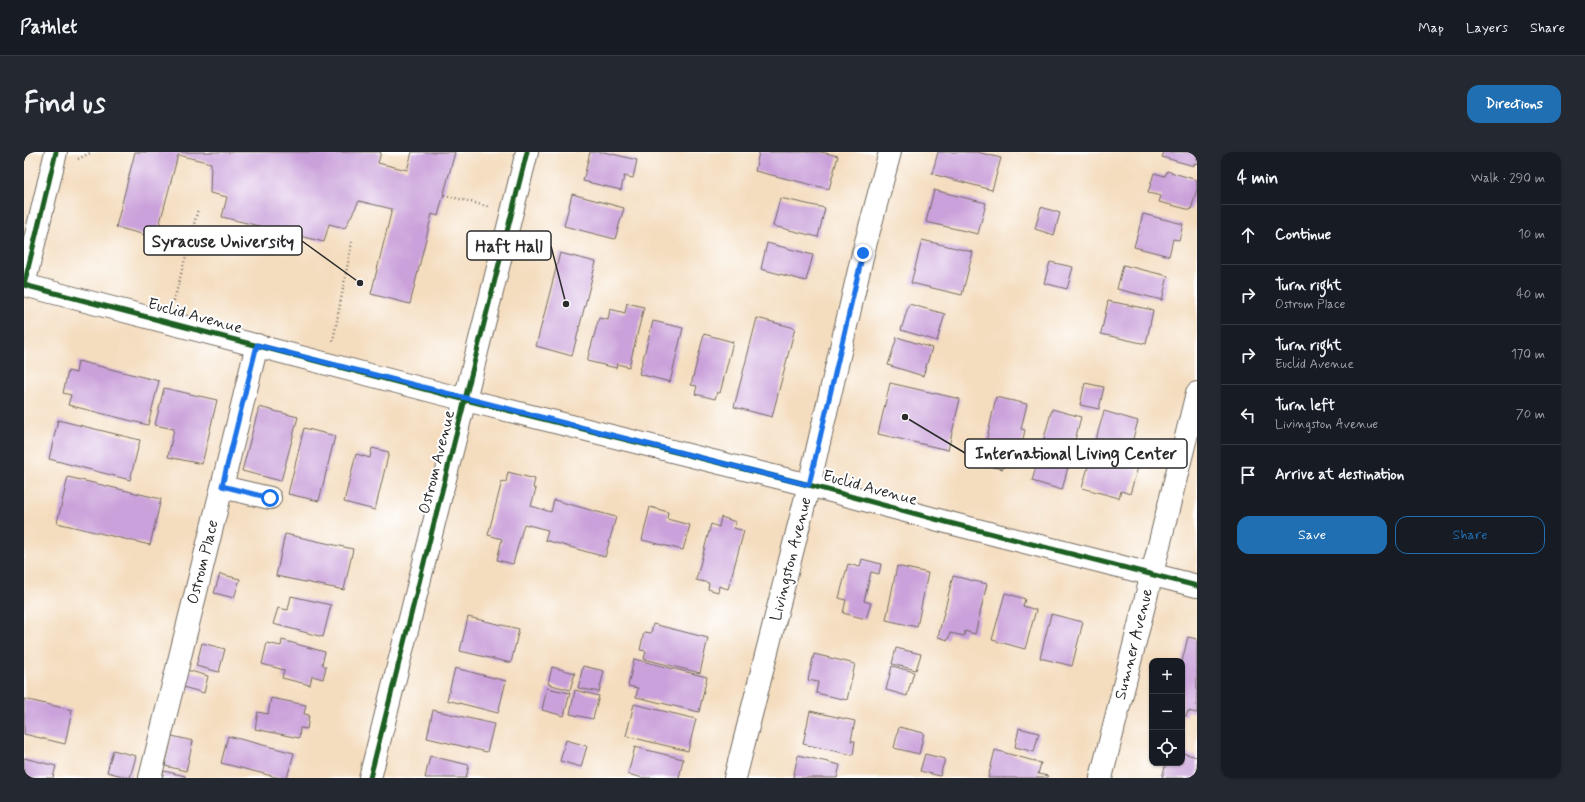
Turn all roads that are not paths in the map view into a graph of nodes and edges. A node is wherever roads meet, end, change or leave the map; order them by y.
1 (56, 152) edge
2 (528, 152) edge
3 (890, 152) edge
4 (24, 285) edge
5 (257, 345) junction
6 (1197, 393) edge
7 (466, 400) junction
8 (809, 485) junction
9 (222, 486) junction
10 (270, 498) dead end
11 (1152, 574) junction
12 (1197, 586) edge
13 (150, 778) edge
14 (370, 778) edge
15 (735, 778) edge
16 (1101, 778) edge

1 - 4 street
2 - 7 street, Ostrom Avenue
3 - 8 street, Livingston Avenue
4 - 5 street, Euclid Avenue
5 - 7 street, Euclid Avenue
5 - 9 street, Ostrom Place
6 - 11 street, Sumner Avenue
7 - 8 street, Euclid Avenue
7 - 14 street, Ostrom Avenue
8 - 11 street, Euclid Avenue
8 - 15 street, Livingston Avenue
9 - 10 street
9 - 13 street, Ostrom Place
11 - 12 street, Euclid Avenue
11 - 16 street, Sumner Avenue

